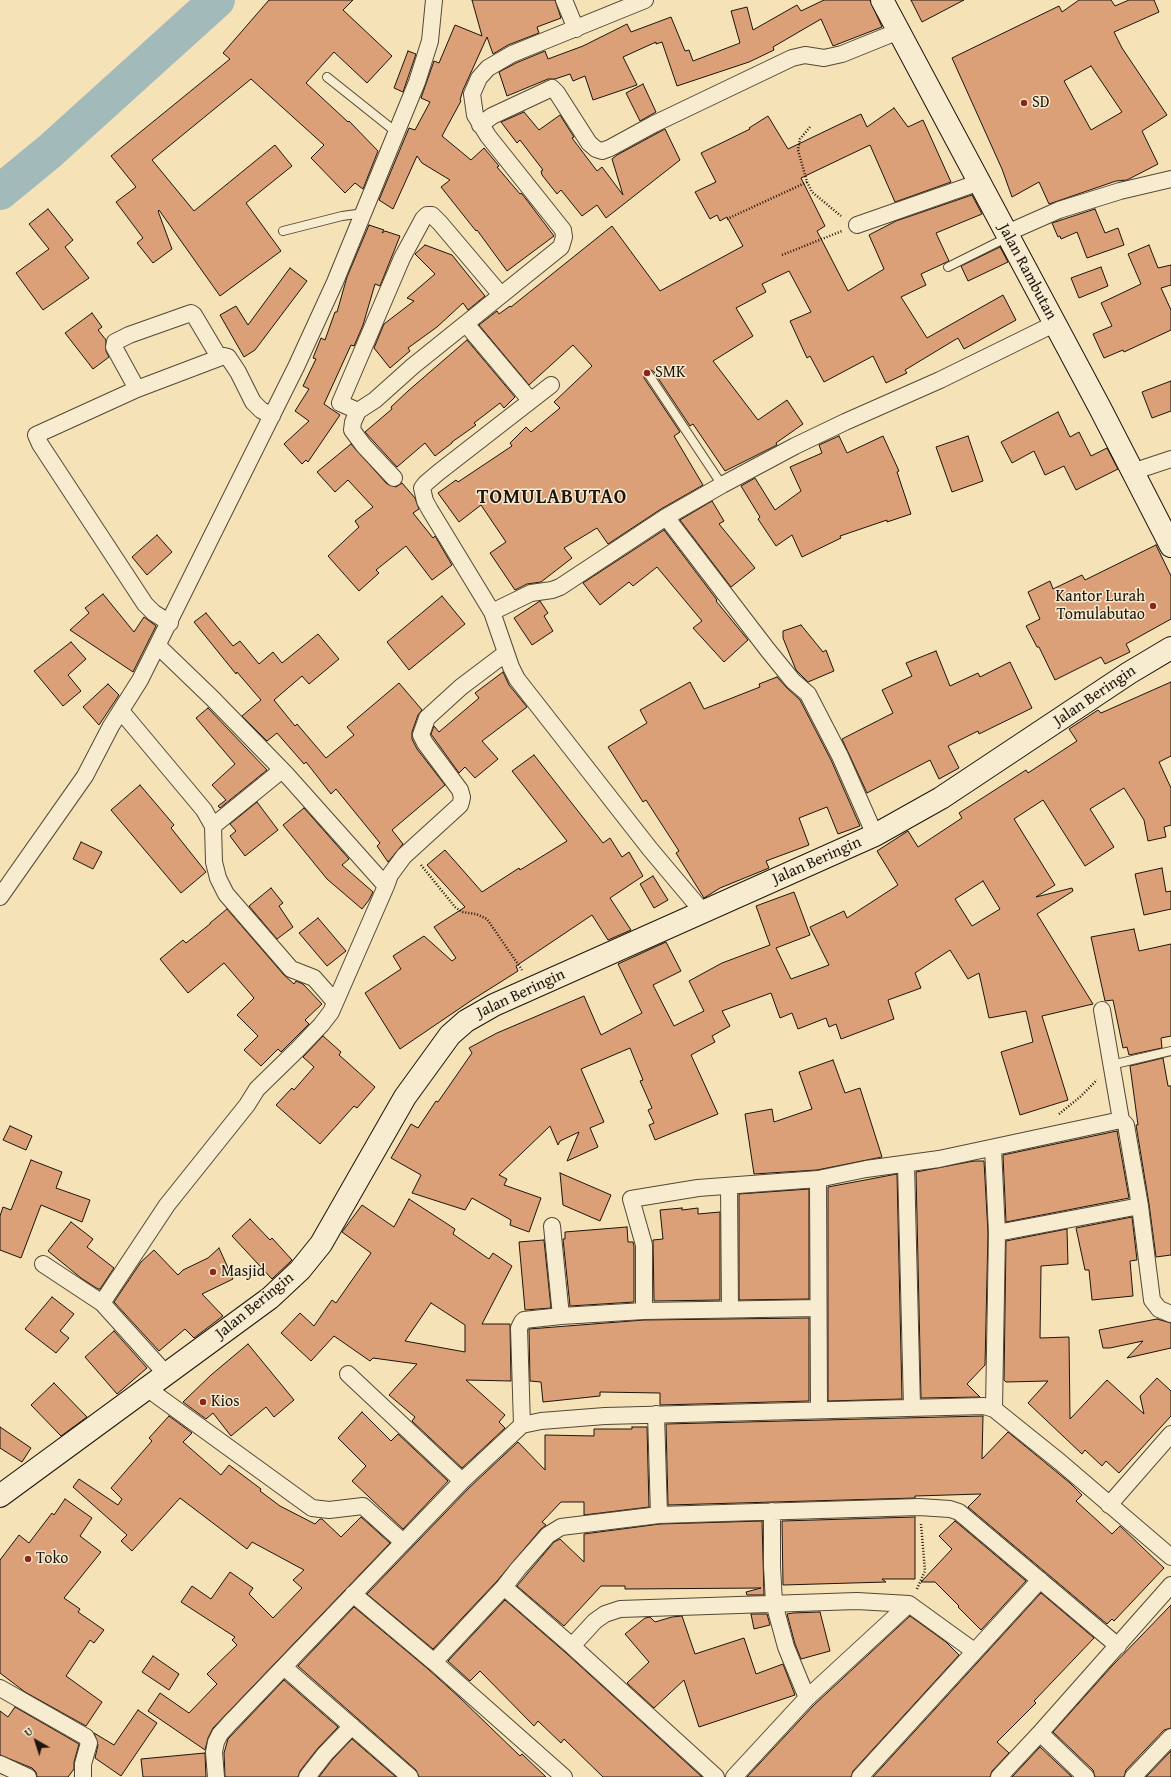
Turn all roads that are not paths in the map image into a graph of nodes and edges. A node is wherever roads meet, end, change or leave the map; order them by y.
1 (434, 0) edge
2 (564, 0) edge
3 (645, 0) edge
4 (882, 0) edge
5 (576, 29) junction
6 (899, 31) junction
7 (327, 77) dead end
8 (480, 125) junction
9 (396, 132) junction
10 (1171, 180) edge
11 (980, 182) junction
12 (364, 213) junction
13 (858, 225) road end
14 (283, 231) dead end
15 (1008, 235) junction
16 (948, 267) dead end
17 (501, 295) junction
18 (466, 324) junction
19 (1054, 324) junction
20 (219, 357) junction
21 (649, 375) dead end
22 (551, 385) dead end
23 (137, 389) junction
24 (530, 400) junction
25 (358, 411) junction
26 (272, 416) junction
27 (1171, 458) edge
28 (1132, 472) junction
29 (394, 478) dead end
30 (722, 485) junction
31 (666, 517) junction
32 (1171, 546) edge
33 (492, 612) junction
34 (170, 623) junction
35 (158, 646) junction
36 (1171, 648) edge
37 (506, 654) junction
38 (121, 711) junction
39 (282, 770) junction
40 (213, 826) junction
41 (875, 835) junction
42 (386, 886) junction
43 (0, 897) edge
44 (703, 912) junction
45 (335, 1002) junction
46 (1102, 1010) dead end
47 (1171, 1051) edge
48 (1111, 1065) junction
49 (1121, 1120) junction
50 (993, 1148) junction
51 (906, 1164) junction
52 (818, 1179) junction
53 (729, 1186) junction
54 (1140, 1206) junction
55 (552, 1226) dead end
56 (997, 1233) junction
57 (43, 1264) dead end
58 (102, 1303) junction
59 (818, 1308) junction
60 (730, 1309) junction
61 (644, 1311) junction
62 (1171, 1314) edge
63 (561, 1316) junction
64 (348, 1374) dead end
65 (167, 1375) junction
66 (148, 1389) junction
67 (912, 1407) junction
68 (994, 1409) junction
69 (819, 1410) junction
70 (656, 1414) junction
71 (522, 1425) junction
72 (1171, 1434) edge
73 (462, 1481) junction
74 (0, 1496) edge
75 (1109, 1505) junction
76 (772, 1511) junction
77 (659, 1514) junction
78 (404, 1542) junction
79 (1171, 1557) edge
80 (1040, 1580) junction
81 (1171, 1586) edge
82 (504, 1587) junction
83 (353, 1594) junction
84 (774, 1603) junction
85 (909, 1604) junction
86 (572, 1646) junction
87 (1118, 1646) junction
88 (974, 1651) junction
89 (434, 1662) junction
90 (285, 1668) junction
91 (0, 1688) edge
92 (807, 1698) junction
93 (352, 1726) junction
94 (1040, 1734) junction
95 (1171, 1737) edge
96 (0, 1764) edge
97 (28, 1777) edge
98 (83, 1777) edge
99 (216, 1777) edge
100 (308, 1777) edge
101 (410, 1777) edge
102 (564, 1777) edge
103 (716, 1777) edge
104 (734, 1777) edge
105 (860, 1777) edge
106 (999, 1777) edge
107 (1086, 1777) edge
108 (1133, 1777) edge

1 - 9 street
2 - 5 street
3 - 5 street
4 - 6 street, Jalan Rambutan
5 - 8 street
6 - 8 street
6 - 11 street, Jalan Rambutan
7 - 9 lane
8 - 17 street
9 - 12 street
10 - 15 street
11 - 13 street
11 - 15 street, Jalan Rambutan
12 - 14 lane
12 - 26 street
15 - 16 lane
15 - 19 street, Jalan Rambutan
17 - 18 street
17 - 25 street
18 - 24 street
18 - 25 street
19 - 28 street, Jalan Rambutan
19 - 30 street
20 - 23 street
20 - 23 street
20 - 26 street
21 - 30 lane
22 - 24 street
23 - 34 street
24 - 33 street
25 - 29 street
26 - 34 street
27 - 28 street
28 - 32 street, Jalan Rambutan
30 - 31 street
31 - 33 street
31 - 41 street
33 - 37 street
34 - 35 street
35 - 38 street
35 - 39 street
36 - 41 street, Jalan Beringin
37 - 42 street
37 - 44 street
38 - 40 street
38 - 43 street
39 - 40 street
39 - 42 street
40 - 45 street
41 - 44 street, Jalan Beringin
42 - 45 street
44 - 65 street, Jalan Beringin
45 - 58 street
46 - 48 street
47 - 48 lane
48 - 49 street
49 - 50 street
49 - 54 street
50 - 51 street
50 - 56 street
51 - 52 street
51 - 67 street
52 - 53 street
52 - 59 street
53 - 60 street
53 - 61 street
54 - 56 street
54 - 62 street
55 - 63 street
56 - 68 street
57 - 58 street
58 - 65 street
59 - 60 street
59 - 69 street
60 - 61 street
61 - 63 street
63 - 71 street
64 - 73 street
65 - 66 street, Jalan Beringin
66 - 74 street, Jalan Beringin
66 - 78 street
67 - 68 street
67 - 69 street
68 - 75 street
69 - 70 street
70 - 71 street
70 - 77 street
71 - 73 street
72 - 75 street
73 - 78 street
75 - 79 street
76 - 77 street
76 - 80 street
76 - 84 street
77 - 82 street
78 - 83 street
80 - 87 street
80 - 88 street
81 - 87 street
82 - 86 street
82 - 89 street
83 - 89 street
83 - 90 street
84 - 85 street
84 - 86 street
84 - 92 street
85 - 88 street
85 - 92 street
86 - 103 street
87 - 94 street
88 - 105 street
89 - 102 street
90 - 93 street
90 - 99 street
91 - 98 street
92 - 104 street
93 - 100 street
93 - 101 street
94 - 106 street
94 - 107 street
95 - 108 street
96 - 97 street

